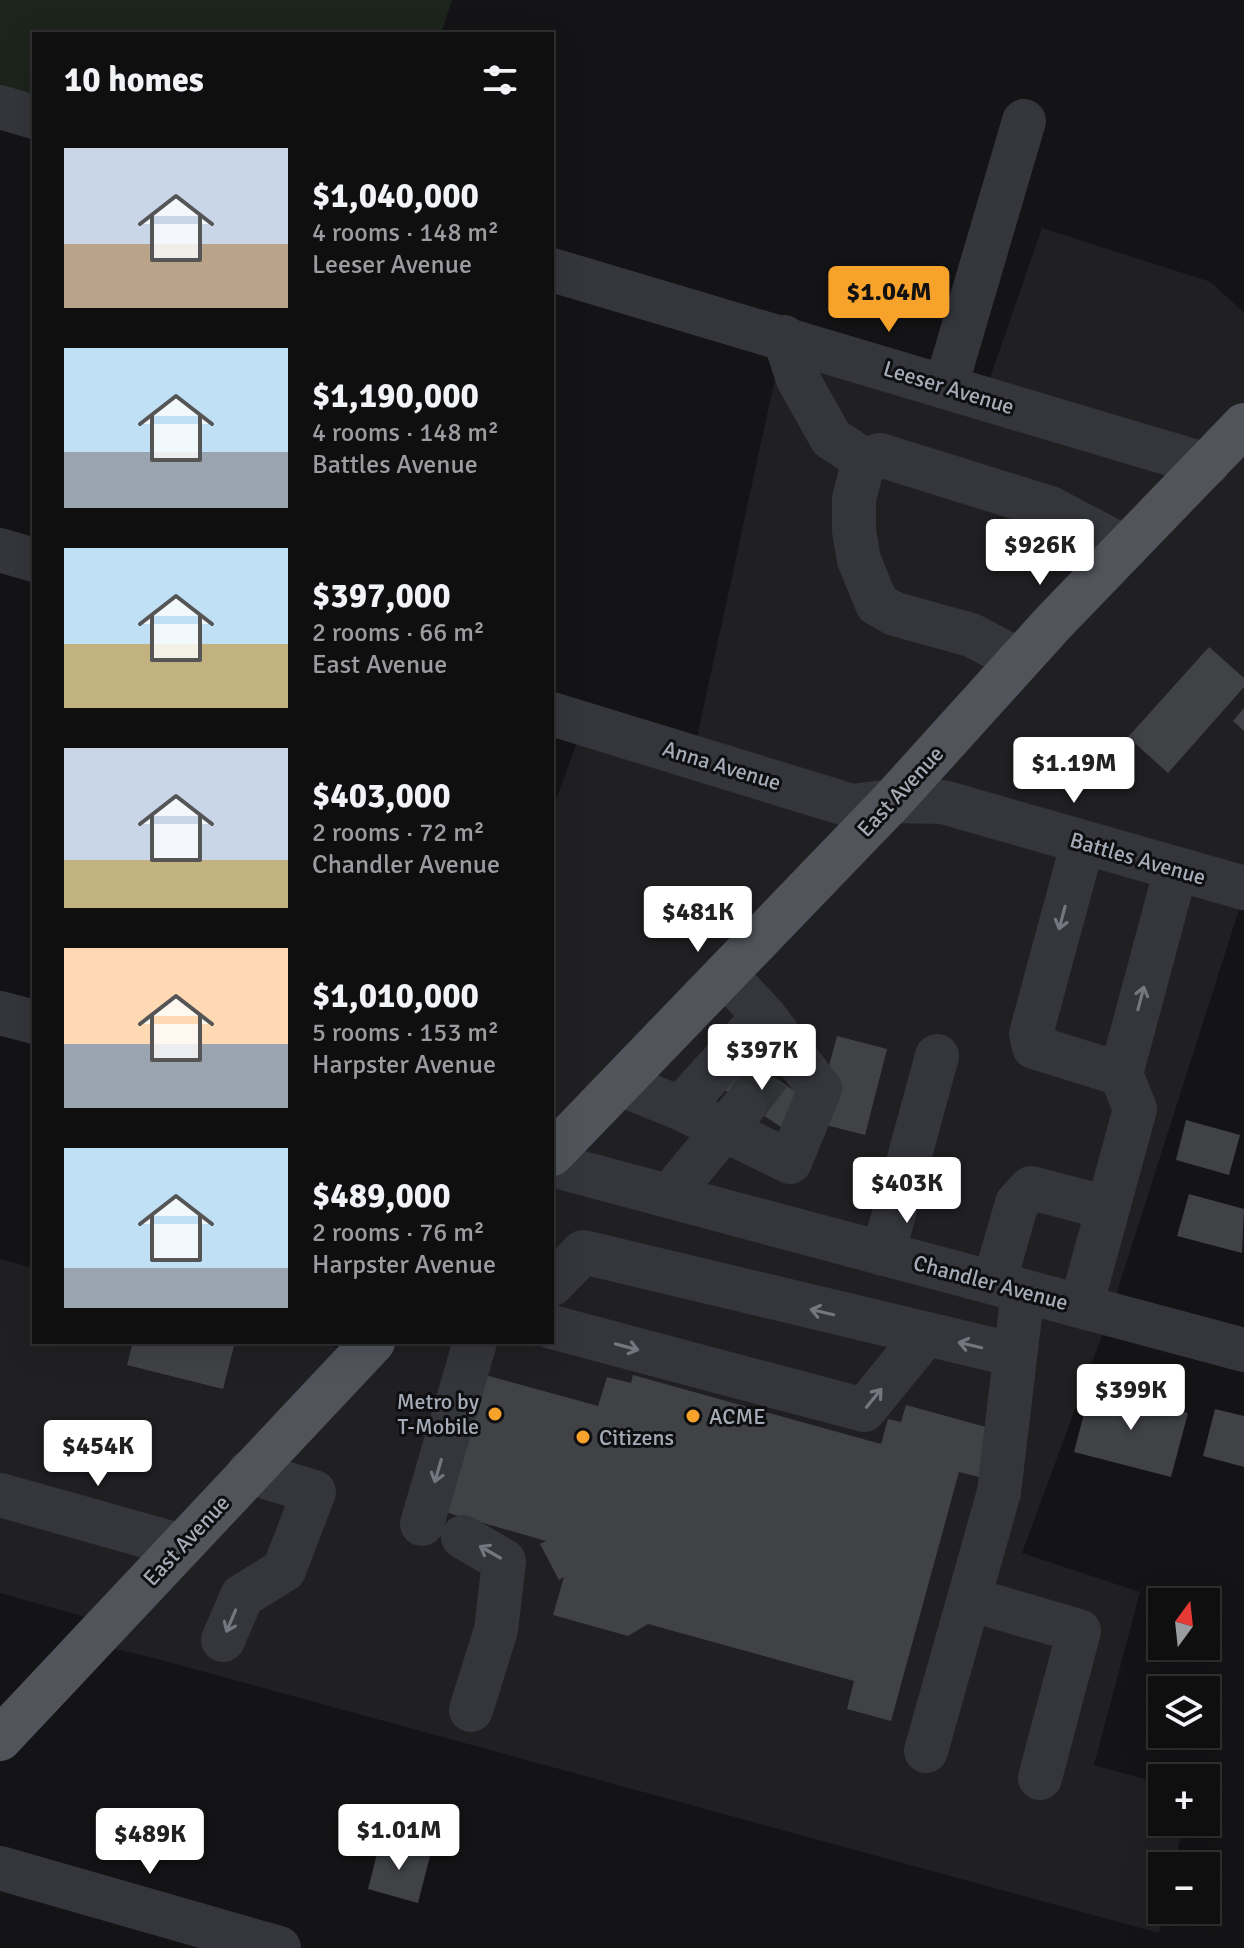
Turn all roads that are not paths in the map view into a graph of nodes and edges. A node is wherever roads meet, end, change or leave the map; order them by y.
1 (0, 107) edge
2 (32, 116) edge
3 (1024, 121) dead end
4 (554, 271) edge
5 (784, 337) junction
6 (946, 386) junction
7 (1244, 425) edge
8 (864, 460) junction
9 (1207, 465) junction
10 (1126, 548) junction
11 (0, 550) edge
12 (32, 559) edge
13 (1019, 660) junction
14 (554, 715) edge
15 (892, 801) junction
16 (1083, 842) junction
17 (1176, 869) junction
18 (1244, 888) edge
19 (725, 974) junction
20 (0, 1013) edge
21 (32, 1021) edge
22 (937, 1056) dead end
23 (759, 1074) junction
24 (1121, 1074) junction
25 (620, 1084) junction
26 (680, 1108) junction
27 (554, 1152) edge
28 (790, 1162) junction
29 (554, 1166) edge
30 (669, 1196) junction
31 (1108, 1208) junction
32 (759, 1220) junction
33 (883, 1254) junction
34 (554, 1282) edge
35 (1008, 1287) junction
36 (1081, 1306) junction
37 (554, 1328) edge
38 (925, 1335) junction
39 (371, 1344) edge
40 (474, 1344) edge
41 (1244, 1350) edge
42 (1015, 1355) junction
43 (249, 1472) junction
44 (0, 1495) edge
45 (422, 1524) dead end
46 (463, 1537) dead end
47 (178, 1545) junction
48 (969, 1599) junction
49 (223, 1640) dead end
50 (471, 1710) dead end
51 (0, 1739) edge
52 (926, 1751) dead end
53 (1040, 1778) dead end
54 (0, 1868) edge
55 (279, 1948) edge

1 - 2 street
3 - 6 street
4 - 5 street, Leeser Avenue
5 - 6 street, Leeser Avenue
5 - 8 street
6 - 9 street, Leeser Avenue
7 - 9 main road, East Avenue
8 - 10 street
8 - 13 street
9 - 10 main road, East Avenue
10 - 13 main road, East Avenue
11 - 12 street
13 - 15 main road, East Avenue
14 - 15 street, Anna Avenue
15 - 16 street, Battles Avenue
15 - 19 main road, East Avenue
16 - 17 street, Battles Avenue
16 -> 24 street
17 - 18 street, Battles Avenue
24 -> 17 street
19 - 23 street
19 - 25 main road, East Avenue
20 - 21 street
22 - 33 street
23 - 26 street
23 - 26 street
23 - 28 street
23 - 28 street
23 - 30 street
24 - 31 street
25 - 26 street
25 - 27 main road, East Avenue
28 - 32 street
29 - 30 street, Chandler Avenue
30 - 32 street, Chandler Avenue
31 - 35 street
31 - 36 street
32 - 33 street, Chandler Avenue
33 - 35 street, Chandler Avenue
38 -> 34 street
35 - 36 street, Chandler Avenue
35 - 42 street
36 - 41 street, Chandler Avenue
37 -> 38 street
42 -> 38 street
39 - 43 main road, East Avenue
40 -> 45 street
42 - 48 street
43 - 47 main road, East Avenue
43 -> 49 street
44 - 47 street
50 -> 46 street
47 - 51 main road, East Avenue
48 - 52 street
48 - 53 street
54 - 55 street

